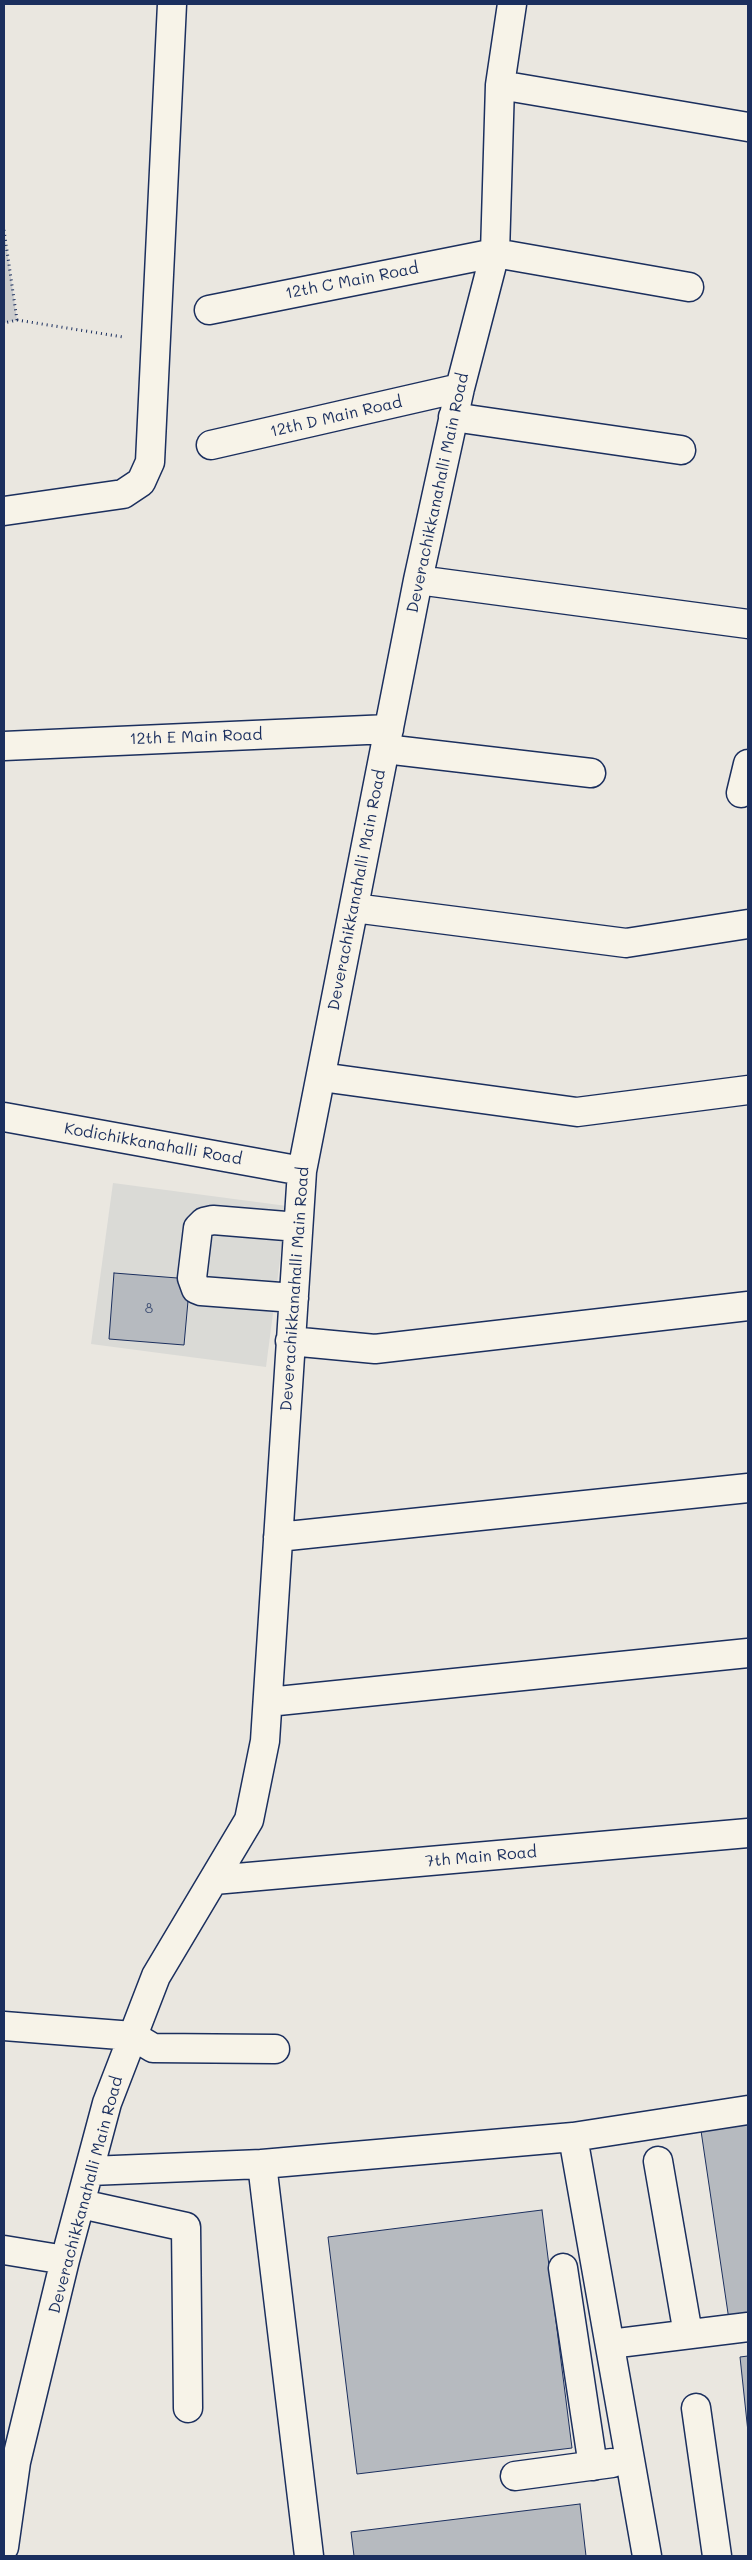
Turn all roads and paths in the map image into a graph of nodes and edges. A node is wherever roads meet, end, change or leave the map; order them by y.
1 (172, 4) edge
2 (512, 4) edge
3 (500, 86) junction
4 (748, 128) edge
5 (4, 230) edge
6 (496, 253) junction
7 (689, 287) dead end
8 (209, 310) dead end
9 (17, 320) junction
10 (4, 322) edge
11 (156, 342) junction
12 (460, 388) junction
13 (453, 417) junction
14 (211, 445) dead end
15 (681, 450) dead end
16 (4, 511) edge
17 (418, 580) junction
18 (748, 624) edge
19 (387, 739) junction
20 (4, 746) edge
21 (748, 764) edge
22 (591, 773) dead end
23 (741, 794) dead end
24 (354, 908) junction
25 (748, 924) edge
26 (321, 1077) junction
27 (748, 1090) edge
28 (4, 1117) edge
29 (302, 1171) junction
30 (298, 1227) junction
31 (294, 1298) junction
32 (748, 1306) edge
33 (290, 1341) junction
34 (748, 1488) edge
35 (278, 1537) junction
36 (748, 1653) edge
37 (268, 1702) junction
38 (748, 1833) edge
39 (214, 1880) junction
40 (4, 2026) edge
41 (132, 2036) junction
42 (275, 2050) dead end
43 (748, 2110) edge
44 (573, 2137) junction
45 (658, 2161) dead end
46 (262, 2164) junction
47 (90, 2171) junction
48 (81, 2204) junction
49 (4, 2250) edge
50 (65, 2260) junction
51 (563, 2268) dead end
52 (748, 2327) edge
53 (688, 2334) junction
54 (610, 2344) junction
55 (188, 2408) dead end
56 (696, 2408) dead end
57 (631, 2461) junction
58 (593, 2466) junction
59 (515, 2476) dead end
60 (4, 2547) edge
61 (309, 2556) edge
62 (647, 2556) edge
63 (717, 2556) edge

1 - 11 street
2 - 3 street, Deverachikkanahalli Main Road
3 - 4 street
3 - 6 street, Deverachikkanahalli Main Road
5 - 9 path
6 - 7 street
6 - 8 street, 12th C Main Road
6 - 12 street, Deverachikkanahalli Main Road
9 - 10 path
9 - 11 path
11 - 16 street
12 - 13 street, Deverachikkanahalli Main Road
12 - 14 street, 12th D Main Road
13 - 15 street
13 - 17 street, Deverachikkanahalli Main Road
17 - 18 street
17 - 19 street, Deverachikkanahalli Main Road
19 - 20 street, 12th E Main Road
19 - 22 street, 12th E Main Road
19 - 24 street, Deverachikkanahalli Main Road
21 - 23 street
24 - 25 street
24 - 26 street, Deverachikkanahalli Main Road
26 - 27 street
26 - 29 street, Deverachikkanahalli Main Road
28 - 29 street, Kodichikkanahalli Road
29 - 30 street, Deverachikkanahalli Main Road
30 - 31 street, Deverachikkanahalli Main Road
30 - 31 street
31 - 33 street, Deverachikkanahalli Main Road
32 - 33 street
33 - 35 street, Deverachikkanahalli Main Road
34 - 35 street
35 - 37 street, Deverachikkanahalli Main Road
36 - 37 street
37 - 39 street, Deverachikkanahalli Main Road
38 - 39 street, 7th Main Road
39 - 41 street, Deverachikkanahalli Main Road
40 - 41 street
41 - 42 street
41 - 47 street, Deverachikkanahalli Main Road
43 - 44 street
44 - 46 street
44 - 54 street
45 - 53 street
46 - 47 street
46 - 61 street
47 - 48 street, Deverachikkanahalli Main Road
48 - 50 street, Deverachikkanahalli Main Road
48 - 55 street
49 - 50 street
50 - 60 street, Deverachikkanahalli Main Road
51 - 58 street
52 - 53 street
53 - 54 street
54 - 57 street
56 - 63 street
57 - 58 street
57 - 62 street
58 - 59 street

